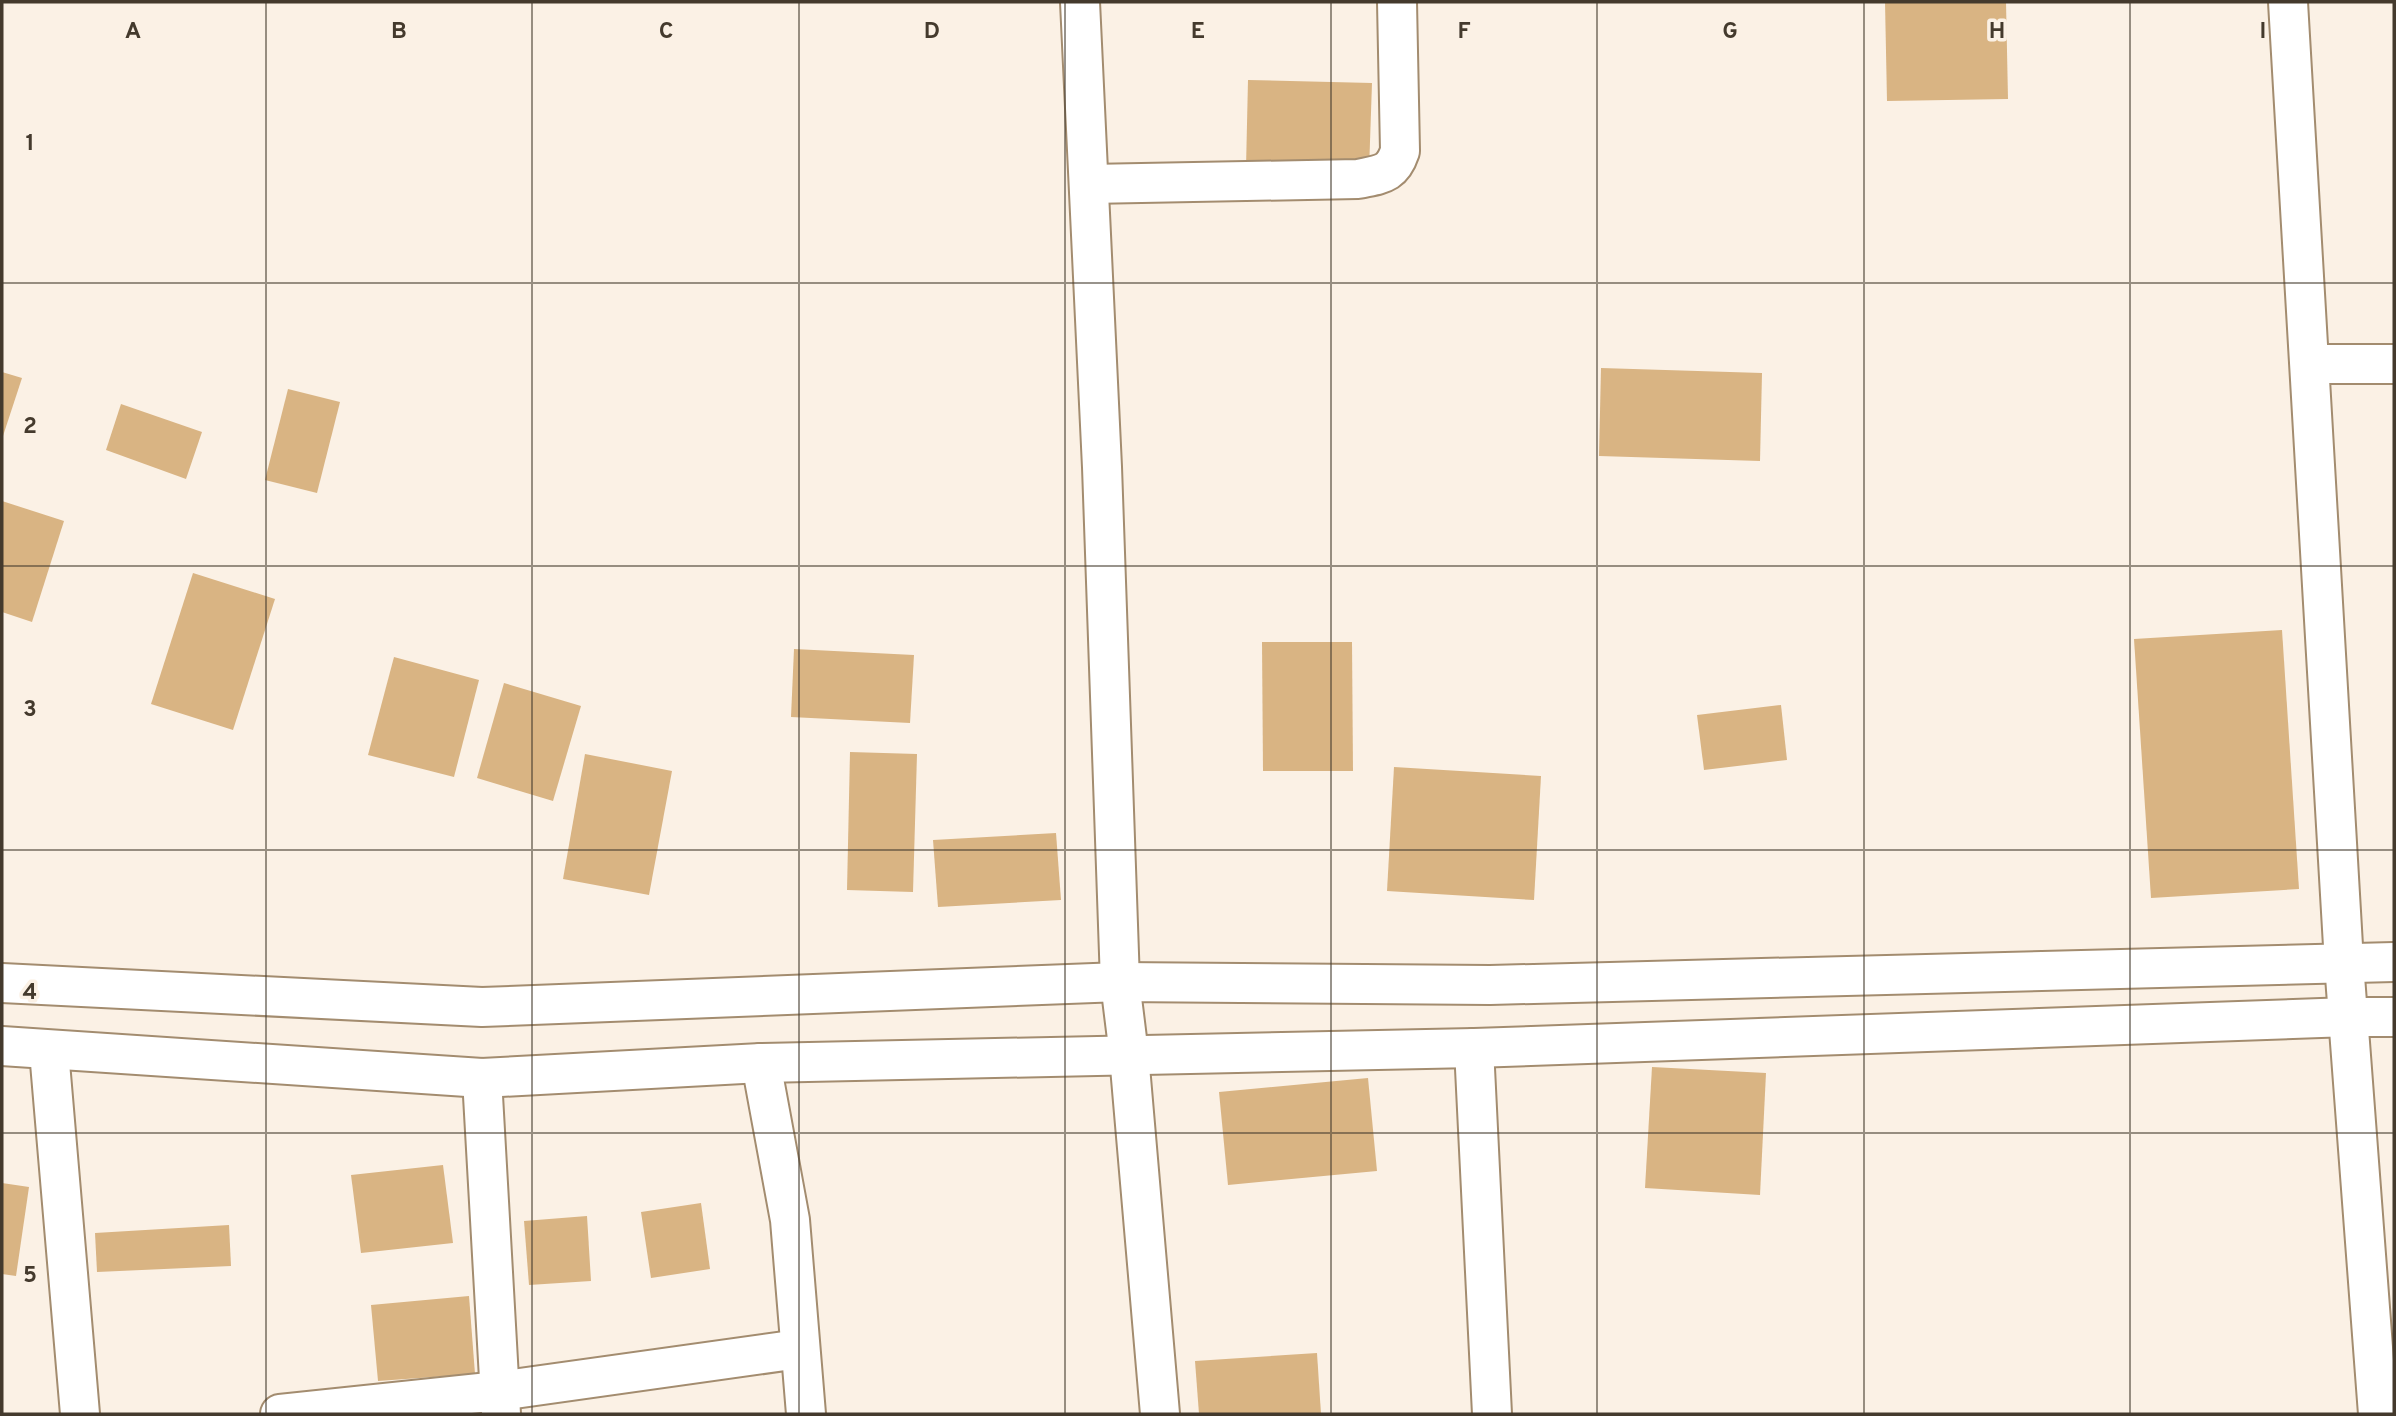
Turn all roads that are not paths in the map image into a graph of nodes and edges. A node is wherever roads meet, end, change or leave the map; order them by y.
1 (1080, 2) edge
2 (1397, 2) edge
3 (2288, 2) edge
4 (1089, 184) junction
5 (2310, 364) junction
6 (2394, 364) edge
7 (2394, 962) edge
8 (2344, 963) junction
9 (1120, 982) junction
10 (2, 983) edge
11 (2348, 1017) junction
12 (2394, 1017) edge
13 (2, 1046) edge
14 (1474, 1048) junction
15 (49, 1051) junction
16 (1129, 1055) junction
17 (761, 1063) junction
18 (482, 1079) junction
19 (2384, 1338) edge
20 (799, 1349) junction
21 (500, 1403) edge
22 (80, 1414) edge
23 (280, 1414) edge
24 (806, 1414) edge
25 (1160, 1414) edge
26 (1492, 1414) edge
27 (2378, 1414) edge

1 - 4 street
2 - 4 street
3 - 5 street
4 - 9 street
5 - 6 street
5 - 8 street
7 - 8 street
8 - 9 street
8 - 11 street
9 - 10 street
9 - 16 street
11 - 12 street
11 - 14 street
11 - 19 street
13 - 15 street
14 - 16 street
14 - 26 street
15 - 18 street
15 - 22 street
16 - 17 street
16 - 25 street
17 - 18 street
17 - 20 street
18 - 21 street
19 - 27 street
20 - 21 street
20 - 24 street
21 - 23 street

